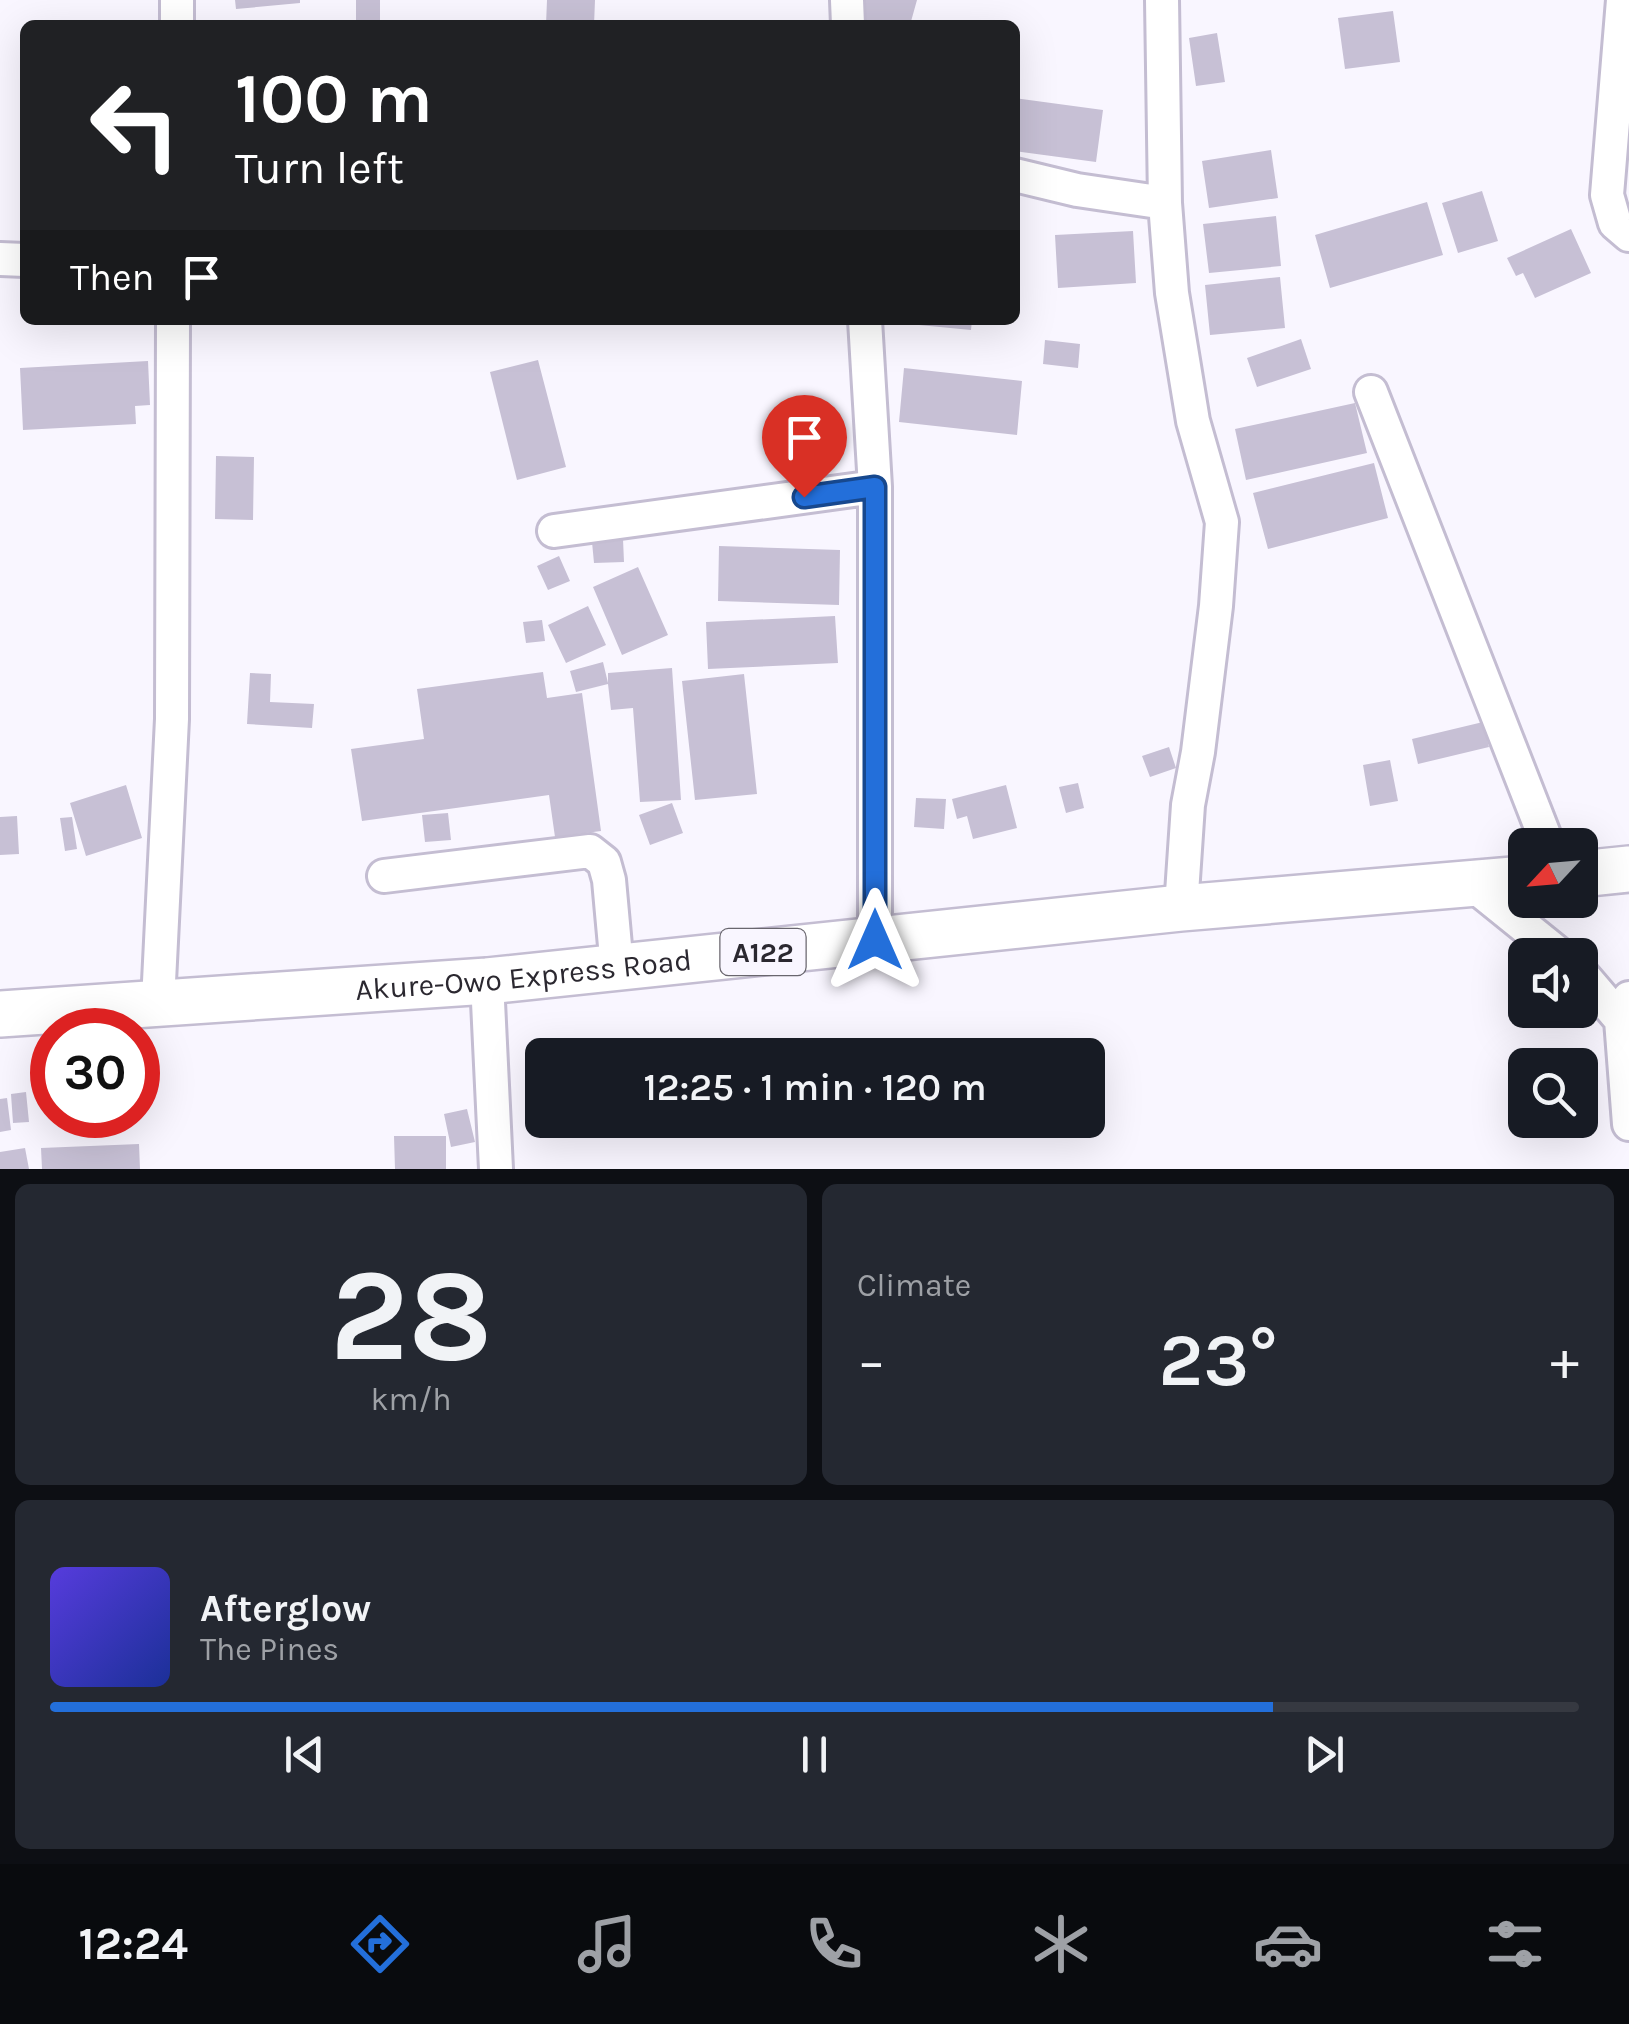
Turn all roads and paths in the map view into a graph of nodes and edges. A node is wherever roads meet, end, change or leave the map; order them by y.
1 (1162, 0) edge
2 (1623, 0) edge
3 (1020, 176) edge
4 (1165, 202) junction
5 (1629, 235) edge
6 (173, 325) edge
7 (865, 325) edge
8 (1371, 392) dead end
9 (875, 487) junction
10 (554, 531) dead end
11 (1541, 828) edge
12 (1629, 869) edge
13 (1598, 872) edge
14 (384, 876) dead end
15 (1508, 881) edge
16 (1472, 884) junction
17 (1181, 908) junction
18 (1539, 938) edge
19 (875, 940) junction
20 (617, 968) junction
21 (487, 981) junction
22 (1598, 987) edge
23 (158, 1002) junction
24 (1625, 1009) edge
25 (0, 1014) edge
26 (1629, 1124) edge
27 (496, 1169) edge

1 - 4 street
2 - 5 street
3 - 4 street
4 - 17 street
6 - 23 street
7 - 9 street
8 - 11 street
9 - 10 street
9 - 19 street
12 - 13 highway
14 - 20 street
15 - 16 highway, Akure-Owo Express Road / A122
16 - 17 highway, Akure-Owo Express Road / A122
16 - 18 street
17 - 19 highway, Akure-Owo Express Road / A122
19 - 20 highway, Akure-Owo Express Road / A122
20 - 21 highway, Akure-Owo Express Road / A122
21 - 23 highway, Akure-Owo Express Road / A122
21 - 27 street
22 - 24 street
23 - 25 highway, Akure-Owo Express Road / A122
24 - 26 street

